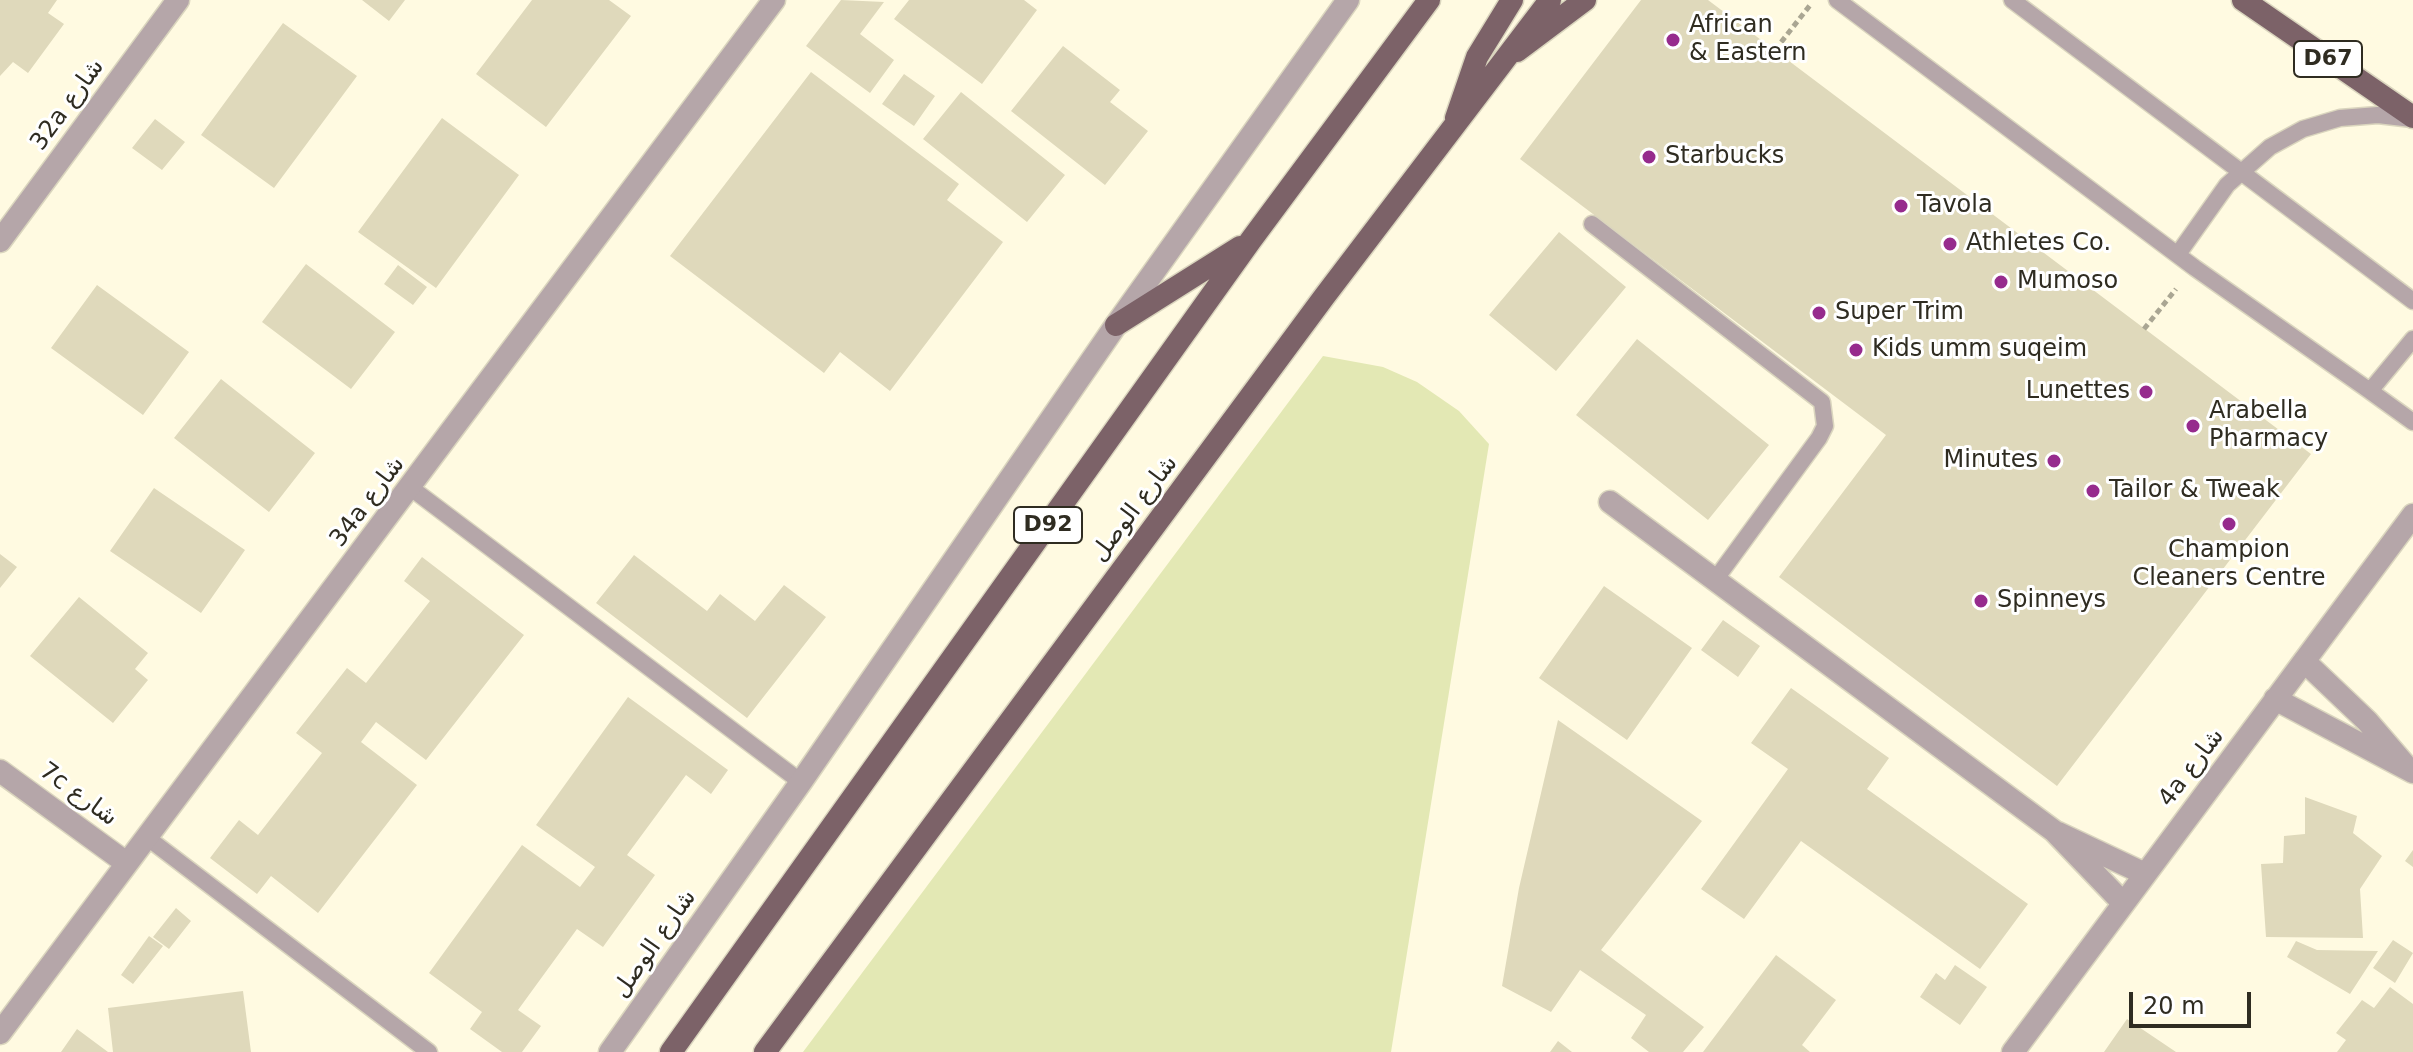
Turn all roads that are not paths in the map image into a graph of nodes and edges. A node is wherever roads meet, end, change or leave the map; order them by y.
1 (178, 0) edge
2 (774, 0) edge
3 (1348, 0) edge
4 (1429, 0) edge
5 (1512, 0) edge
6 (1550, 0) edge
7 (1585, 0) edge
8 (1837, 0) edge
9 (2012, 0) edge
10 (2243, 0) edge
11 (1506, 58) junction
12 (2413, 118) edge
13 (1453, 131) junction
14 (2240, 170) junction
15 (1592, 224) dead end
16 (1251, 240) junction
17 (0, 241) edge
18 (2178, 254) junction
19 (2413, 301) edge
20 (1116, 325) junction
21 (2413, 339) edge
22 (2370, 391) junction
23 (2413, 422) edge
24 (411, 488) junction
25 (1610, 502) dead end
26 (2413, 515) edge
27 (1715, 580) junction
28 (2304, 661) junction
29 (2275, 699) junction
30 (2410, 770) edge
31 (0, 771) edge
32 (801, 782) junction
33 (2054, 831) junction
34 (149, 839) junction
35 (125, 862) junction
36 (2145, 874) junction
37 (2123, 903) junction
38 (0, 1033) edge
39 (429, 1052) edge
40 (610, 1052) edge
41 (671, 1052) edge
42 (765, 1052) edge
43 (2013, 1052) edge

1 - 17 street, 32a شارع
2 - 24 street, 34a شارع
3 - 20 street, شارع الوصل
4 - 16 main road, D92
5 - 13 main road
6 - 11 main road, شارع الوصل
7 - 11 main road
8 - 18 lane
9 - 14 lane
10 - 12 main road, D67
11 - 13 main road, شارع الوصل
12 - 14 lane
13 - 42 main road, شارع الوصل
14 - 18 lane
14 - 19 lane
15 - 27 lane
16 - 20 main road
16 - 41 main road, D92
18 - 22 lane
20 - 32 street, شارع الوصل
21 - 22 lane
22 - 23 lane
24 - 32 lane
24 - 34 street, 34a شارع
25 - 27 street
26 - 28 street, 4a شارع
27 - 33 street
28 - 29 street, 4a شارع
28 - 30 street
29 - 30 street
29 - 36 street, 4a شارع
31 - 35 street, 7c شارع
32 - 40 street, شارع الوصل
33 - 36 street
33 - 37 street
34 - 35 street, 34a شارع
34 - 39 lane
35 - 38 street, 34a شارع
36 - 37 street, 4a شارع
37 - 43 street, 4a شارع

